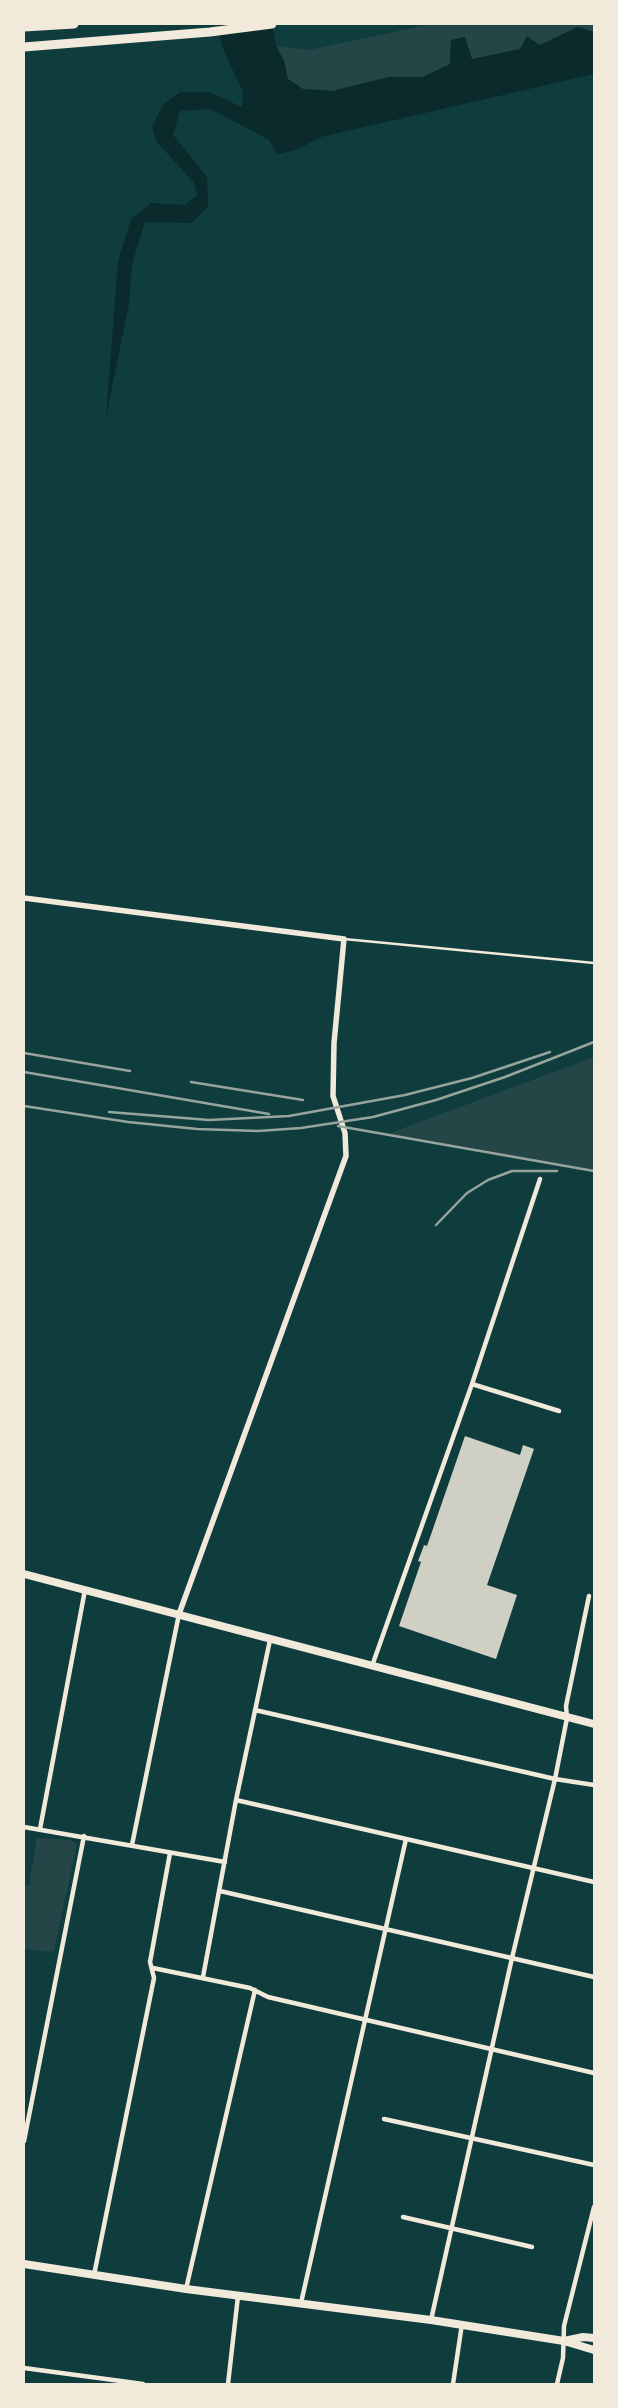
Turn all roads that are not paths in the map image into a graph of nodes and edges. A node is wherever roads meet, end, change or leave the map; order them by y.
1 (74, 24) edge
2 (272, 24) edge
3 (24, 27) edge
4 (24, 47) edge
5 (24, 898) edge
6 (344, 939) junction
7 (594, 963) edge
8 (540, 1179) dead end
9 (472, 1384) junction
10 (560, 1411) dead end
11 (24, 1574) edge
12 (85, 1590) junction
13 (589, 1596) dead end
14 (179, 1614) junction
15 (270, 1640) junction
16 (371, 1667) junction
17 (255, 1710) junction
18 (567, 1718) junction
19 (594, 1724) edge
20 (555, 1779) junction
21 (594, 1785) edge
22 (236, 1800) junction
23 (24, 1827) edge
24 (40, 1829) junction
25 (84, 1836) junction
26 (406, 1838) junction
27 (132, 1845) junction
28 (170, 1853) junction
29 (225, 1862) junction
30 (532, 1868) junction
31 (594, 1882) edge
32 (220, 1891) junction
33 (385, 1928) junction
34 (512, 1958) junction
35 (153, 1968) junction
36 (594, 1977) edge
37 (203, 1978) junction
38 (255, 1990) junction
39 (364, 2019) junction
40 (492, 2048) junction
41 (594, 2073) edge
42 (384, 2119) dead end
43 (472, 2138) junction
44 (24, 2141) edge
45 (594, 2165) edge
46 (594, 2207) edge
47 (403, 2217) dead end
48 (450, 2229) junction
49 (532, 2247) dead end
50 (24, 2264) edge
51 (94, 2275) junction
52 (186, 2289) junction
53 (238, 2296) junction
54 (301, 2303) junction
55 (431, 2320) junction
56 (462, 2324) junction
57 (594, 2338) edge
58 (564, 2341) junction
59 (594, 2350) edge
60 (24, 2368) edge
61 (143, 2384) edge
62 (228, 2384) edge
63 (453, 2384) edge
64 (557, 2384) edge

1 - 3 highway
2 - 4 highway
5 - 6 street
6 - 7 lane
6 - 14 street
8 - 9 street
9 - 10 street
9 - 16 street
11 - 12 main road
12 - 14 main road
12 - 24 street
13 - 18 street
14 - 15 main road
14 - 27 street
15 - 16 main road
15 - 17 street
16 - 18 main road
17 - 20 street
17 - 22 street
18 - 19 main road
18 - 20 street
20 - 21 street
20 - 30 street
22 - 26 street
22 - 29 street
23 - 24 street
24 - 25 street
25 - 27 street
25 - 44 street
26 - 30 street
26 - 33 street
27 - 28 street
28 - 29 street
28 - 35 street
29 - 32 street
30 - 31 street
30 - 34 street
32 - 33 street
32 - 37 street
33 - 34 street
33 - 39 street
34 - 36 street
34 - 40 street
35 - 37 street
35 - 51 street
37 - 38 street
38 - 39 street
38 - 52 street
39 - 40 street
39 - 54 street
40 - 41 street
40 - 43 street
42 - 43 street
43 - 45 street
43 - 48 street
46 - 58 street
47 - 48 street
48 - 49 street
48 - 55 street
50 - 51 main road
51 - 52 main road
52 - 53 main road
53 - 54 main road
53 - 62 street
54 - 55 main road
55 - 56 main road
56 - 58 main road
56 - 63 street
57 - 58 main road
58 - 59 main road
58 - 64 street
60 - 61 street

